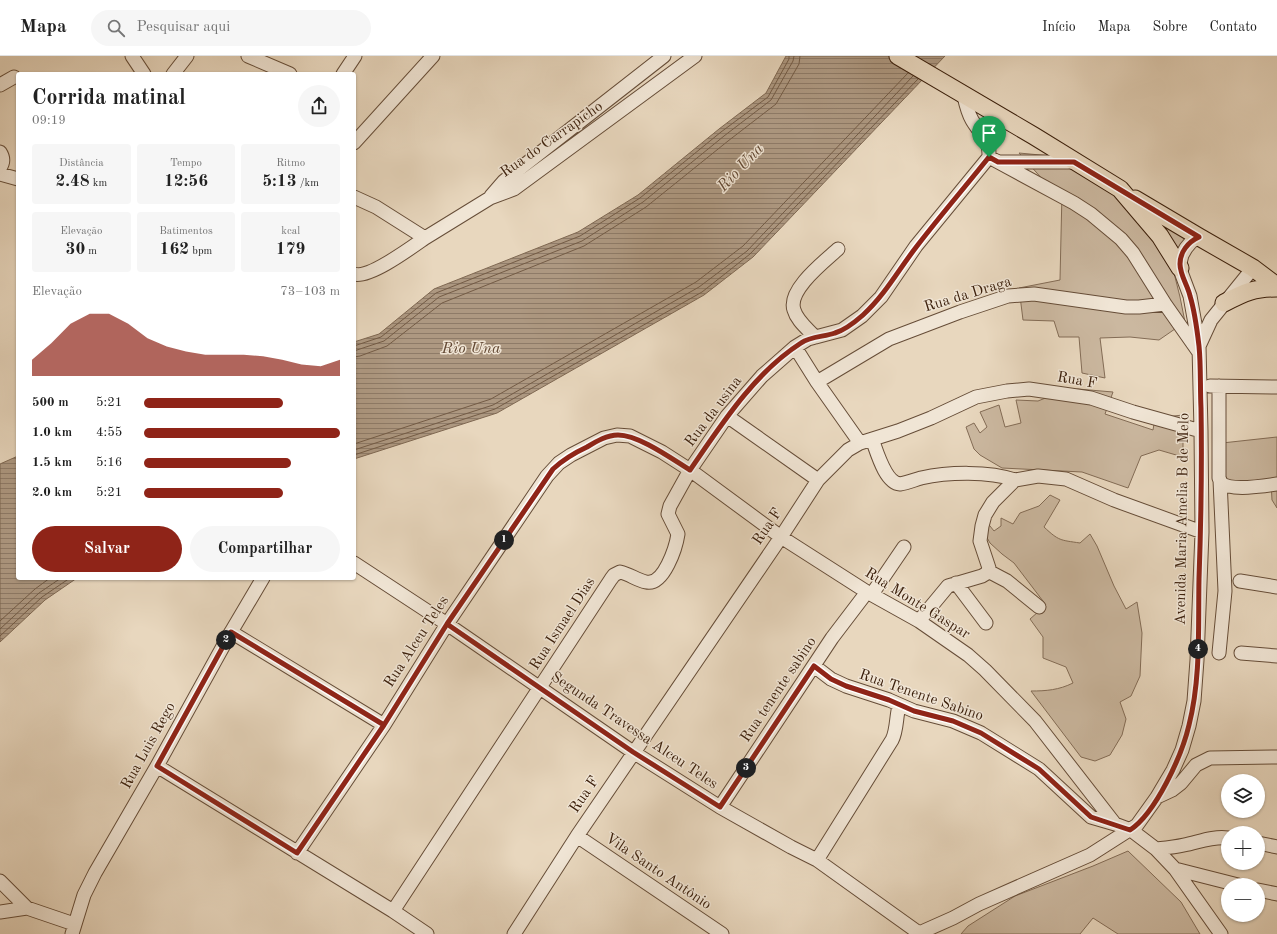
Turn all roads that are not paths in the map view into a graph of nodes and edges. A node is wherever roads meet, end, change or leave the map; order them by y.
1 (132, 56) edge
2 (187, 56) edge
3 (248, 56) edge
4 (355, 56) edge
5 (433, 56) edge
6 (664, 56) edge
7 (695, 56) edge
8 (898, 56) edge
9 (143, 72) edge
10 (175, 72) edge
11 (285, 72) edge
12 (344, 72) edge
13 (14, 77) dead end
14 (0, 85) edge
15 (962, 94) junction
16 (356, 141) edge
17 (0, 152) edge
18 (994, 160) junction
19 (1074, 162) junction
20 (0, 168) edge
21 (0, 174) edge
22 (16, 178) edge
23 (1120, 189) junction
24 (356, 198) edge
25 (490, 198) junction
26 (1199, 237) junction
27 (425, 238) junction
28 (838, 249) dead end
29 (1180, 268) junction
30 (1253, 268) junction
31 (356, 274) edge
32 (1277, 287) edge
33 (1224, 303) junction
34 (1165, 304) junction
35 (815, 337) junction
36 (795, 347) junction
37 (1199, 349) junction
38 (817, 382) junction
39 (1200, 385) junction
40 (1219, 386) junction
41 (1277, 387) edge
42 (727, 416) junction
43 (1201, 430) junction
44 (866, 441) junction
45 (690, 470) junction
46 (1020, 479) junction
47 (818, 480) junction
48 (1220, 480) junction
49 (1277, 484) edge
50 (1202, 532) junction
51 (781, 537) junction
52 (904, 547) dead end
53 (356, 564) edge
54 (988, 570) junction
55 (262, 580) edge
56 (1240, 581) dead end
57 (956, 583) junction
58 (1277, 586) edge
59 (869, 593) junction
60 (1039, 607) dead end
61 (919, 621) junction
62 (986, 623) dead end
63 (447, 624) junction
64 (231, 632) junction
65 (1219, 653) dead end
66 (1241, 653) dead end
67 (1277, 656) edge
68 (814, 666) junction
69 (540, 688) junction
70 (899, 706) junction
71 (384, 725) junction
72 (633, 752) junction
73 (1277, 757) edge
74 (157, 766) junction
75 (1157, 797) junction
76 (720, 807) junction
77 (1115, 824) junction
78 (1130, 830) junction
79 (576, 836) junction
80 (1221, 837) edge
81 (1265, 844) edge
82 (1277, 847) edge
83 (1156, 849) junction
84 (297, 853) junction
85 (817, 860) junction
86 (1175, 869) junction
87 (0, 881) edge
88 (1221, 881) edge
89 (1265, 891) edge
90 (1277, 894) edge
91 (27, 908) junction
92 (393, 911) junction
93 (0, 912) edge
94 (73, 929) edge
95 (518, 933) edge
96 (427, 934) edge
97 (722, 934) edge
98 (918, 934) edge
99 (1221, 934) edge

1 - 9 street
2 - 10 street
3 - 11 street
4 - 12 street
5 - 16 street
6 - 25 street, Rua do Carrapicho
7 - 25 street, Rua do Carrapicho
8 - 15 main road
13 - 14 street
15 - 18 street
15 - 19 main road
17 - 20 street
18 - 19 street
18 - 34 street
18 - 35 street, Rua da usina
19 - 23 main road
21 - 22 street
23 - 26 main road
23 - 29 main road
24 - 27 street
25 - 27 street
26 - 29 street
26 - 30 main road
27 - 31 street
28 - 35 street
29 - 37 street, Avenida Maria Amelia B de Melo
30 - 32 main road
30 - 33 street
32 - 33 main road
33 - 37 street
34 - 37 street
34 - 38 street, Rua da Draga
35 - 36 street, Rua da usina
36 - 38 street
36 - 42 street, Rua da usina
37 - 39 street, Avenida Maria Amelia B de Melo
38 - 44 street
39 - 40 street
39 - 43 street, Avenida Maria Amelia B de Melo
40 - 41 street
40 - 48 street
42 - 45 street, Rua da usina
42 - 47 street
43 - 44 street, Rua F
43 - 50 street, Avenida Maria Amelia B de Melo
44 - 46 street
44 - 47 street, Rua F
45 - 51 street, Rua Monte Gaspar
45 - 63 street, Rua Alceu Teles
45 - 69 street, Rua Ismael Dias
46 - 50 street
46 - 54 street
47 - 51 street, Rua F
48 - 49 street
48 - 65 street
50 - 75 street, Avenida Maria Amelia B de Melo
51 - 59 street, Rua Monte Gaspar
51 - 72 street, Rua F
52 - 59 street, Rua tenente sabino
53 - 63 street, Segunda Travessa Alceu Teles
54 - 57 street
54 - 60 street
55 - 64 street, Rua Luis Rego
56 - 58 street
57 - 61 street
57 - 62 street
59 - 61 street, Rua Monte Gaspar
59 - 68 street, Rua tenente sabino
61 - 77 street, Rua Monte Gaspar
63 - 69 street, Segunda Travessa Alceu Teles
63 - 71 street, Rua Alceu Teles
64 - 71 street
64 - 74 street, Rua Luis Rego
66 - 67 street
68 - 70 street, Rua Tenente Sabino
68 - 76 street, Rua tenente sabino
69 - 72 street, Segunda Travessa Alceu Teles
69 - 92 street, Rua Ismael Dias
70 - 77 street, Rua Tenente Sabino
70 - 85 street
71 - 84 street, Rua Alceu Teles
72 - 76 street, Segunda Travessa Alceu Teles
72 - 79 street, Rua F
73 - 75 street
74 - 84 street
74 - 94 street, Rua Luis Rego
75 - 78 street, Avenida Maria Amelia B de Melo
76 - 85 street, Segunda Travessa Alceu Teles
77 - 78 street
78 - 83 street
78 - 98 street, Avenida Maria Amelia B de Melo
79 - 95 street, Rua F
79 - 97 street, Vila Santo Antônio
80 - 83 street
81 - 82 street
83 - 86 street
84 - 92 street
85 - 98 street, Segunda Travessa Alceu Teles
86 - 88 street
86 - 99 street
87 - 91 street
89 - 90 street
91 - 93 street
91 - 94 street
92 - 96 street

